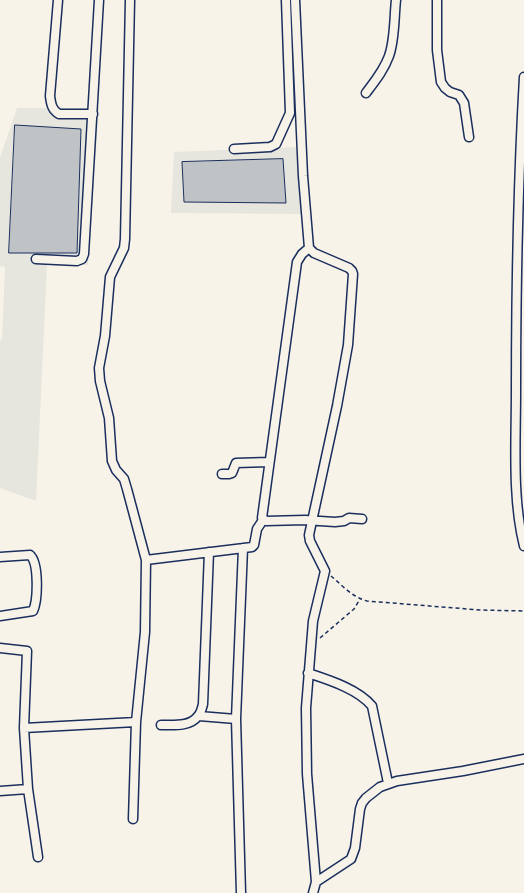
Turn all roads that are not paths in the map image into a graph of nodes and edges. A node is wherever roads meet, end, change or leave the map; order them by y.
1 (58, 0) edge
2 (99, 0) edge
3 (130, 0) edge
4 (286, 0) edge
5 (295, 0) edge
6 (396, 0) edge
7 (437, 0) edge
8 (524, 77) edge
9 (366, 93) dead end
10 (93, 114) junction
11 (522, 135) edge
12 (469, 137) dead end
13 (234, 149) dead end
14 (521, 196) edge
15 (309, 248) junction
16 (36, 259) dead end
17 (520, 268) edge
18 (520, 281) edge
19 (520, 350) edge
20 (520, 453) edge
21 (269, 462) junction
22 (222, 474) dead end
23 (362, 519) dead end
24 (263, 520) junction
25 (312, 521) junction
26 (524, 546) edge
27 (243, 548) junction
28 (209, 552) junction
29 (0, 557) edge
30 (146, 560) junction
31 (0, 616) edge
32 (0, 648) edge
33 (308, 672) junction
34 (199, 716) junction
35 (236, 719) junction
36 (136, 722) junction
37 (160, 725) dead end
38 (24, 728) junction
39 (524, 759) edge
40 (388, 783) junction
41 (28, 789) junction
42 (0, 791) edge
43 (132, 819) dead end
44 (38, 858) dead end
45 (316, 882) junction
46 (241, 893) edge
47 (313, 893) edge

1 - 10 street
2 - 10 street
3 - 30 street
4 - 13 street
5 - 15 street
6 - 9 street
7 - 12 street
8 - 11 street
10 - 16 street
11 - 14 street
14 - 17 street
15 - 21 street
15 - 25 street
17 - 18 street
18 - 19 street
19 - 20 street
20 - 26 street
21 - 22 street
21 - 24 street
23 - 25 street
24 - 25 street
24 - 27 street
25 - 33 street
27 - 28 street
27 - 35 street
28 - 30 street
28 - 34 street
29 - 31 street
30 - 36 street
32 - 38 street
33 - 40 street
33 - 45 street
34 - 35 street
34 - 37 street
35 - 46 street
36 - 38 street
36 - 43 street
38 - 41 street
39 - 40 street
40 - 45 street
41 - 42 street
41 - 44 street
45 - 47 street

